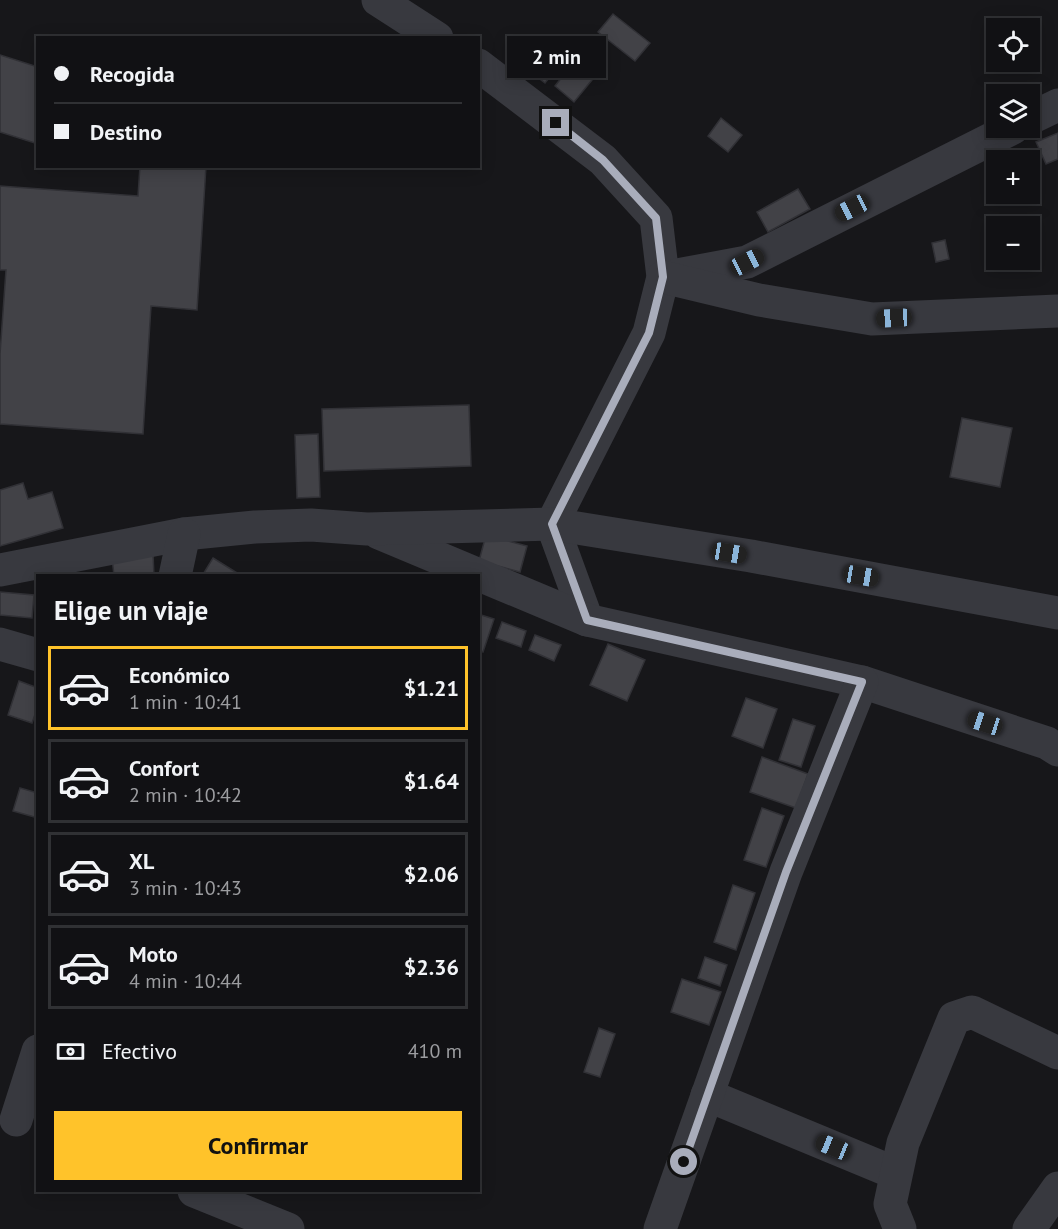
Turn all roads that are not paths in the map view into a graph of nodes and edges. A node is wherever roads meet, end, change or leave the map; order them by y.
1 (378, 0) edge
2 (434, 36) edge
3 (480, 67) edge
4 (1058, 105) edge
5 (1040, 114) edge
6 (993, 138) edge
7 (663, 277) junction
8 (1058, 311) edge
9 (552, 524) junction
10 (367, 529) junction
11 (184, 534) junction
12 (0, 570) edge
13 (174, 574) edge
14 (476, 574) edge
15 (480, 576) edge
16 (1058, 613) edge
17 (587, 620) junction
18 (0, 644) edge
19 (36, 654) edge
20 (862, 682) junction
21 (1058, 750) edge
22 (1058, 1053) edge
23 (36, 1058) edge
24 (707, 1095) junction
25 (18, 1120) edge
26 (895, 1173) junction
27 (1058, 1188) edge
28 (196, 1192) edge
29 (288, 1229) edge
30 (660, 1229) edge
31 (900, 1229) edge
32 (1029, 1229) edge

1 - 2 street
3 - 7 street
4 - 5 street
6 - 7 street
7 - 8 street
7 - 9 street
9 - 10 street
9 - 16 street
9 - 17 street
10 - 11 street
10 - 14 street
11 - 12 street
11 - 13 street
15 - 17 street
17 - 20 street
18 - 19 street
20 - 21 street
20 - 24 street
22 - 26 street
23 - 25 street
24 - 26 street
24 - 30 street
26 - 31 street
27 - 32 street
28 - 29 street

